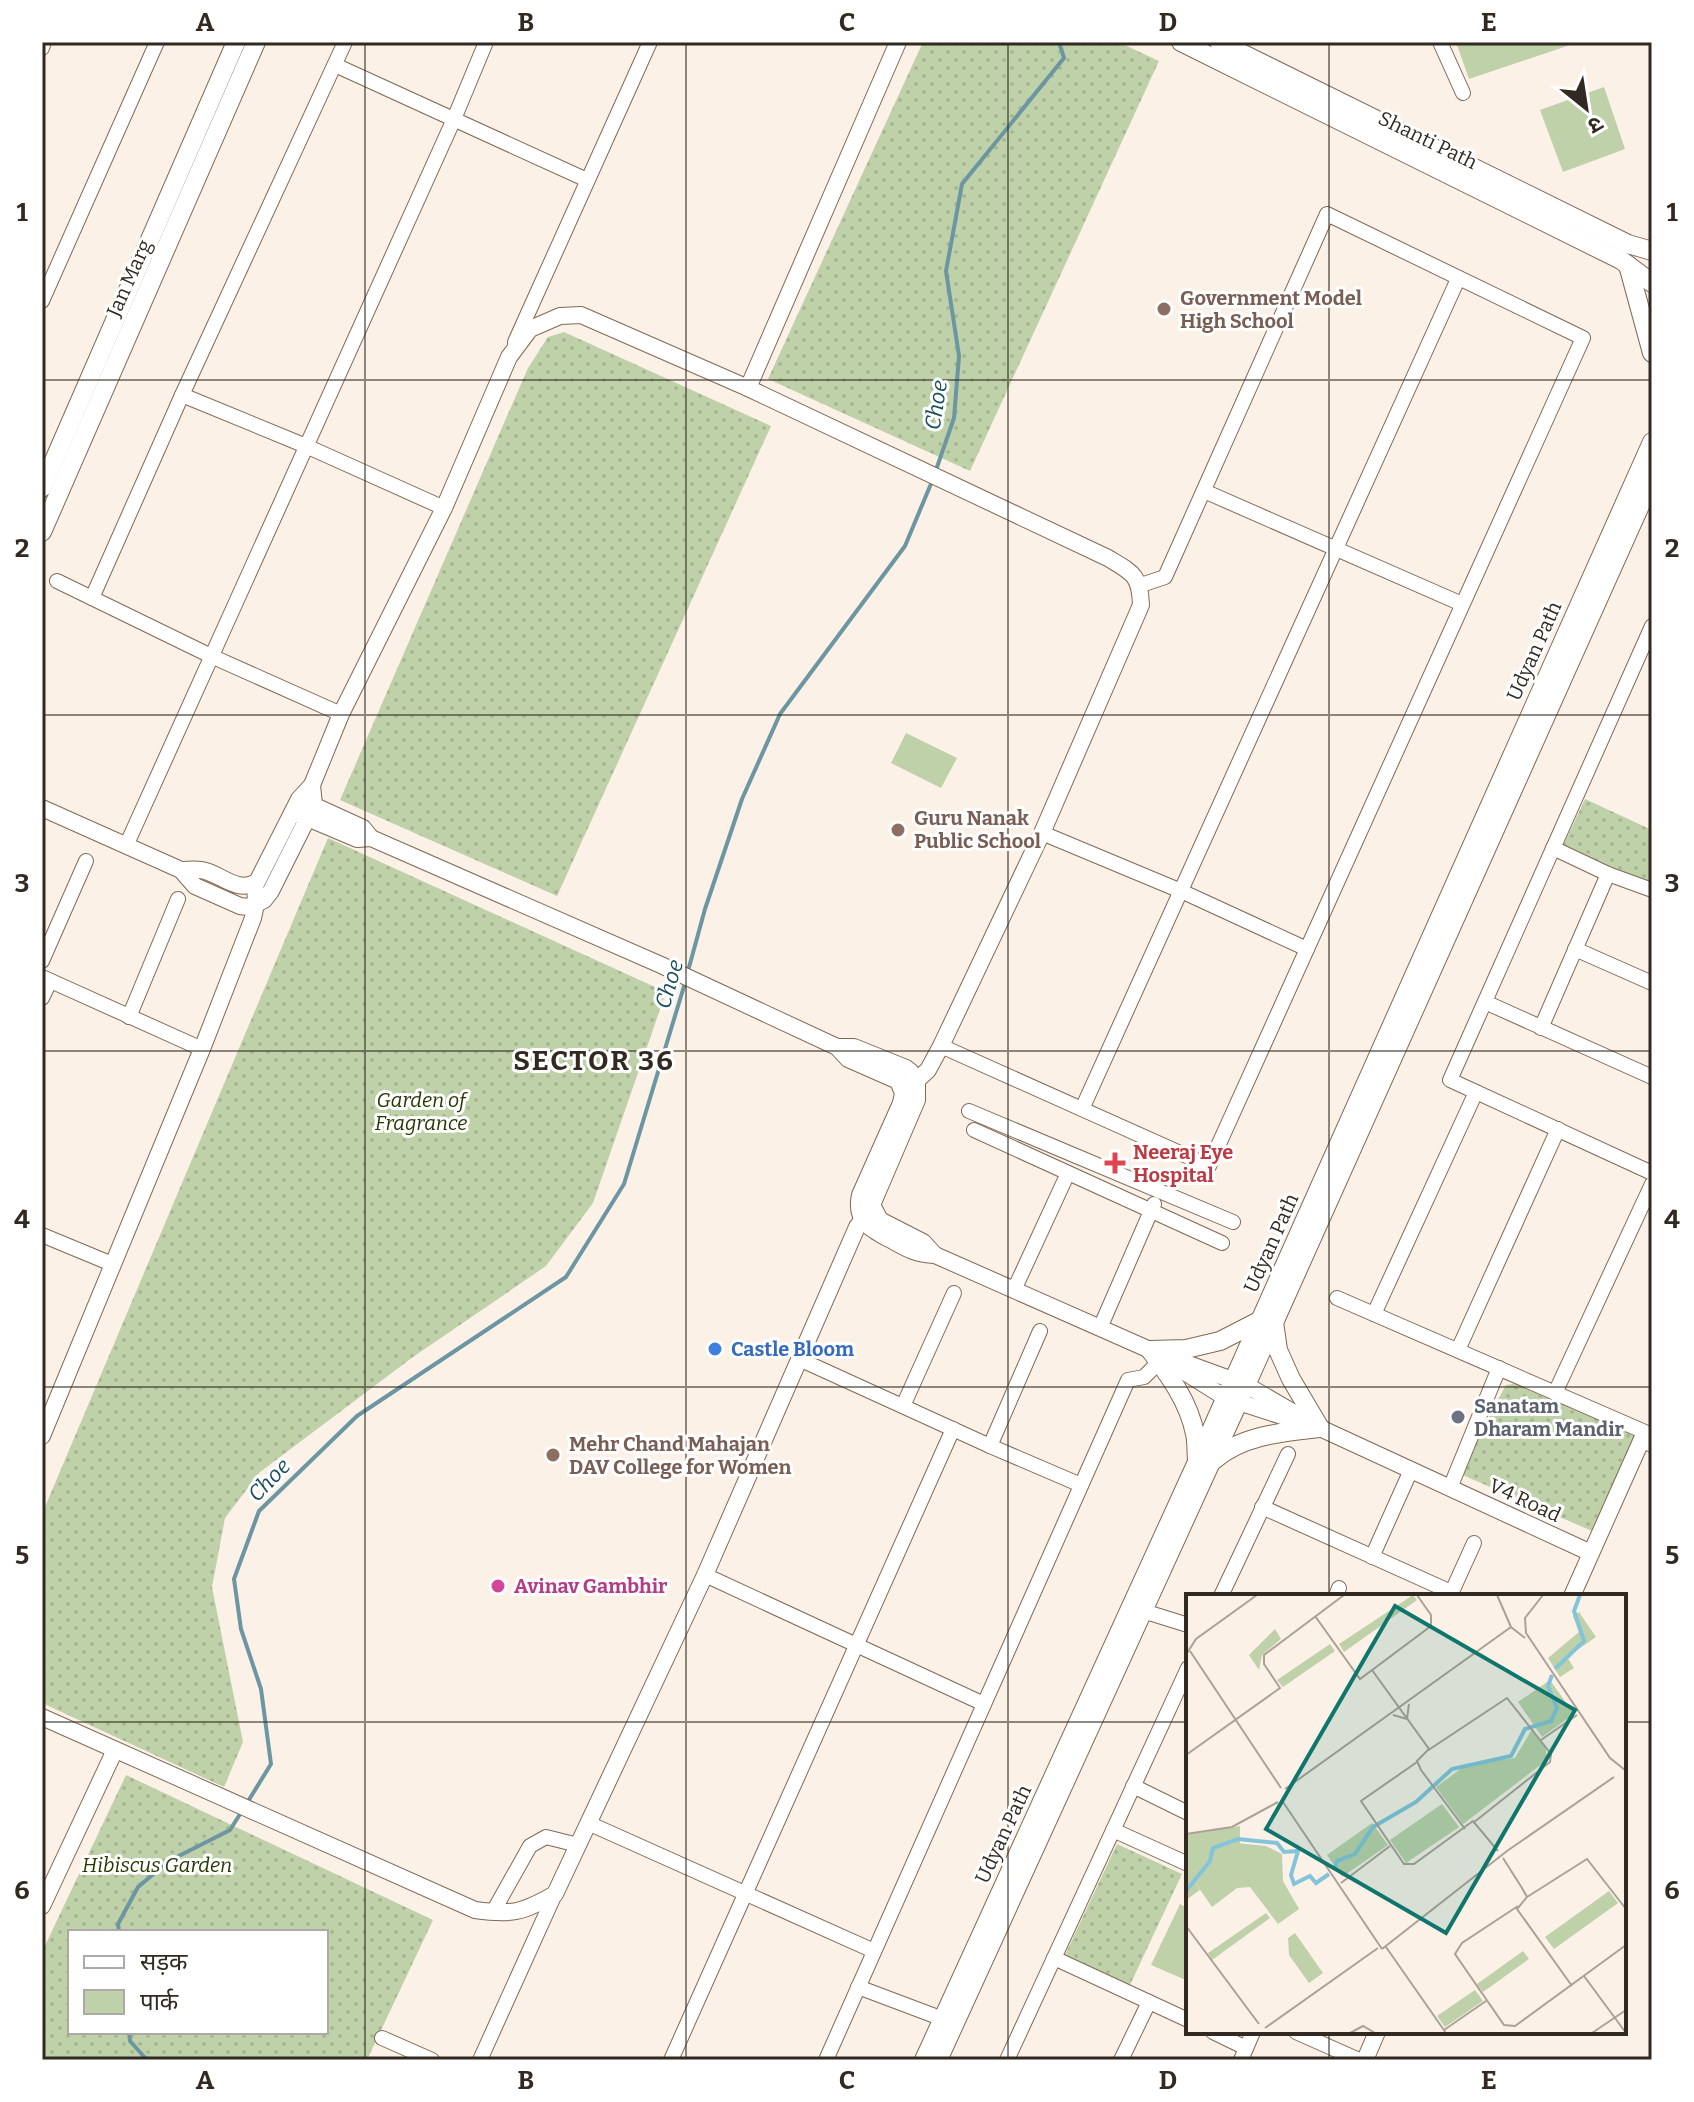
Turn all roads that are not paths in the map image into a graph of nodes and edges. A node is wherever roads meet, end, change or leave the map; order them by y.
1 (44, 42) edge
2 (157, 42) edge
3 (236, 42) edge
4 (256, 42) edge
5 (345, 42) edge
6 (486, 42) edge
7 (650, 42) edge
8 (898, 42) edge
9 (1181, 42) edge
10 (1219, 42) edge
11 (1440, 42) edge
12 (42, 48) edge
13 (335, 65) junction
14 (1463, 93) dead end
15 (454, 119) junction
16 (587, 180) junction
17 (1652, 251) edge
18 (1628, 265) junction
19 (1458, 279) junction
20 (1652, 283) edge
21 (42, 301) edge
22 (1652, 353) edge
23 (509, 357) junction
24 (748, 388) junction
25 (182, 395) junction
26 (1652, 442) edge
27 (306, 446) junction
28 (1652, 479) edge
29 (42, 488) edge
30 (1204, 491) junction
31 (444, 508) junction
32 (42, 532) edge
33 (1336, 548) junction
34 (57, 581) dead end
35 (1141, 585) junction
36 (92, 598) junction
37 (1462, 604) junction
38 (1652, 626) edge
39 (1648, 644) edge
40 (211, 656) junction
41 (341, 714) junction
42 (42, 808) edge
43 (304, 808) junction
44 (1042, 833) junction
45 (126, 846) junction
46 (1553, 848) junction
47 (86, 861) dead end
48 (181, 870) junction
49 (1608, 874) junction
50 (255, 883) junction
51 (1652, 890) edge
52 (1181, 891) junction
53 (178, 899) dead end
54 (256, 904) junction
55 (1307, 949) junction
56 (1575, 949) junction
57 (42, 961) edge
58 (46, 979) edge
59 (1652, 983) edge
60 (42, 998) edge
61 (1485, 1002) junction
62 (129, 1017) junction
63 (1541, 1028) junction
64 (941, 1046) junction
65 (202, 1049) junction
66 (1652, 1077) edge
67 (909, 1085) junction
68 (1476, 1092) junction
69 (1082, 1109) junction
70 (969, 1111) dead end
71 (1558, 1129) junction
72 (974, 1130) dead end
73 (1068, 1173) junction
74 (1652, 1173) edge
75 (1652, 1184) edge
76 (1158, 1192) junction
77 (1151, 1211) junction
78 (868, 1215) junction
79 (1233, 1222) dead end
80 (42, 1235) edge
81 (1222, 1243) dead end
82 (112, 1264) junction
83 (1014, 1290) junction
84 (954, 1293) dead end
85 (1337, 1298) dead end
86 (1374, 1314) junction
87 (1267, 1321) junction
88 (1100, 1328) junction
89 (1040, 1331) dead end
90 (1458, 1350) junction
91 (1155, 1356) junction
92 (799, 1359) junction
93 (1499, 1368) junction
94 (1240, 1382) junction
95 (1555, 1393) junction
96 (1232, 1400) junction
97 (903, 1406) junction
98 (1652, 1417) edge
99 (1320, 1428) junction
100 (953, 1429) junction
101 (42, 1436) edge
102 (1646, 1438) edge
103 (990, 1446) junction
104 (1288, 1454) dead end
105 (1204, 1462) junction
106 (1411, 1470) junction
107 (1081, 1485) junction
108 (1450, 1488) junction
109 (1262, 1507) junction
110 (1474, 1543) dead end
111 (1591, 1553) junction
112 (1372, 1557) junction
113 (705, 1575) junction
114 (1222, 1594) edge
115 (1450, 1594) edge
116 (1573, 1594) edge
117 (1143, 1611) junction
118 (1186, 1624) edge
119 (856, 1646) junction
120 (1186, 1672) edge
121 (984, 1704) junction
122 (42, 1717) edge
123 (115, 1750) junction
124 (1133, 1786) junction
125 (1186, 1812) edge
126 (588, 1823) junction
127 (1113, 1830) junction
128 (578, 1845) junction
129 (1186, 1863) edge
130 (555, 1894) junction
131 (745, 1894) junction
132 (42, 1906) edge
133 (493, 1912) junction
134 (874, 1951) junction
135 (1054, 1958) junction
136 (858, 1987) junction
137 (1149, 2002) junction
138 (943, 2019) junction
139 (1186, 2019) edge
140 (1216, 2034) edge
141 (1252, 2034) edge
142 (1301, 2034) edge
143 (1376, 2034) edge
144 (382, 2038) dead end
145 (1243, 2054) edge
146 (432, 2060) edge
147 (480, 2060) edge
148 (671, 2060) edge
149 (826, 2060) edge
150 (924, 2060) edge
151 (938, 2060) edge
152 (1007, 2060) edge
153 (1121, 2060) edge
154 (1362, 2060) edge

1 - 12 street
2 - 21 street
3 - 29 main road, Jan Marg
4 - 32 main road, Jan Marg
5 - 13 street
6 - 15 street
7 - 16 street
8 - 24 street
9 - 18 main road, Shanti Path
10 - 17 main road, Shanti Path
11 - 14 street
13 - 15 street
13 - 25 street
15 - 16 street
15 - 27 street
16 - 23 street
18 - 20 main road, Shanti Path
18 - 22 main road
19 - 30 street
19 - 33 street
19 - 37 street
23 - 24 street
23 - 31 street
24 - 35 street
25 - 27 street
25 - 36 street
26 - 87 main road, Udyan Path
27 - 31 street
27 - 40 street
28 - 87 main road, Udyan Path
30 - 33 street
30 - 35 street
31 - 41 street
33 - 37 street
33 - 52 street
34 - 36 street
35 - 44 street
36 - 40 street
37 - 55 street
38 - 39 street
39 - 46 street
40 - 41 street
40 - 45 street
41 - 43 street
42 - 45 street
43 - 50 street
43 - 54 street
43 - 67 street
44 - 52 street
44 - 64 street
45 - 48 street
46 - 49 street
46 - 61 street
47 - 57 street
48 - 50 street
48 - 54 street
49 - 51 street
49 - 56 street
50 - 54 street
52 - 55 street
52 - 69 street
53 - 62 street
54 - 65 street
55 - 69 street
56 - 59 street
56 - 63 street
58 - 60 street
58 - 62 street
61 - 63 street
61 - 68 street
62 - 65 street
63 - 66 street
64 - 67 street
64 - 69 street
65 - 82 street
67 - 78 street
68 - 71 street
68 - 86 street
70 - 76 street
71 - 74 street
71 - 90 street
72 - 73 street
73 - 77 street
73 - 83 street
75 - 95 street
76 - 77 street
76 - 79 street
77 - 81 street
77 - 88 street
78 - 83 street
78 - 92 street
80 - 82 street
82 - 101 street
83 - 88 street
84 - 97 street
85 - 86 street
86 - 90 street
87 - 91 main road
87 - 94 main road, Udyan Path
87 - 99 main road
88 - 91 street
89 - 103 street
90 - 93 street
91 - 94 street
91 - 96 street
91 - 105 main road
91 - 107 street
92 - 97 street
92 - 113 street
93 - 95 street
93 - 108 street
94 - 96 main road, Udyan Path
94 - 99 street
95 - 102 street
96 - 99 street
96 - 105 main road, Udyan Path
97 - 100 street
98 - 102 street
99 - 105 main road
99 - 106 street, V4 Road
100 - 103 street
100 - 119 street
102 - 111 street
103 - 107 street
104 - 109 street
105 - 117 main road, Udyan Path
105 - 138 main road, Udyan Path
106 - 108 street, V4 Road
106 - 112 street
107 - 121 street
108 - 111 street, V4 Road
109 - 112 street
109 - 114 street
110 - 115 street
111 - 116 street
112 - 115 street
113 - 119 street
113 - 126 street
117 - 118 street
117 - 151 main road, Udyan Path
119 - 121 street
119 - 131 street
120 - 124 street
121 - 134 street
122 - 123 street
123 - 132 street
123 - 133 street
124 - 125 street
124 - 127 street
126 - 128 street
126 - 131 street
127 - 129 street
127 - 135 street
128 - 130 street
128 - 133 street
130 - 133 street
130 - 147 street
131 - 134 street
131 - 148 street
134 - 136 street
135 - 137 street
135 - 152 street
136 - 138 street
136 - 149 street
137 - 139 street
137 - 153 street
138 - 150 main road, Udyan Path
140 - 145 street
141 - 145 street
142 - 154 street
143 - 154 street
144 - 146 street

